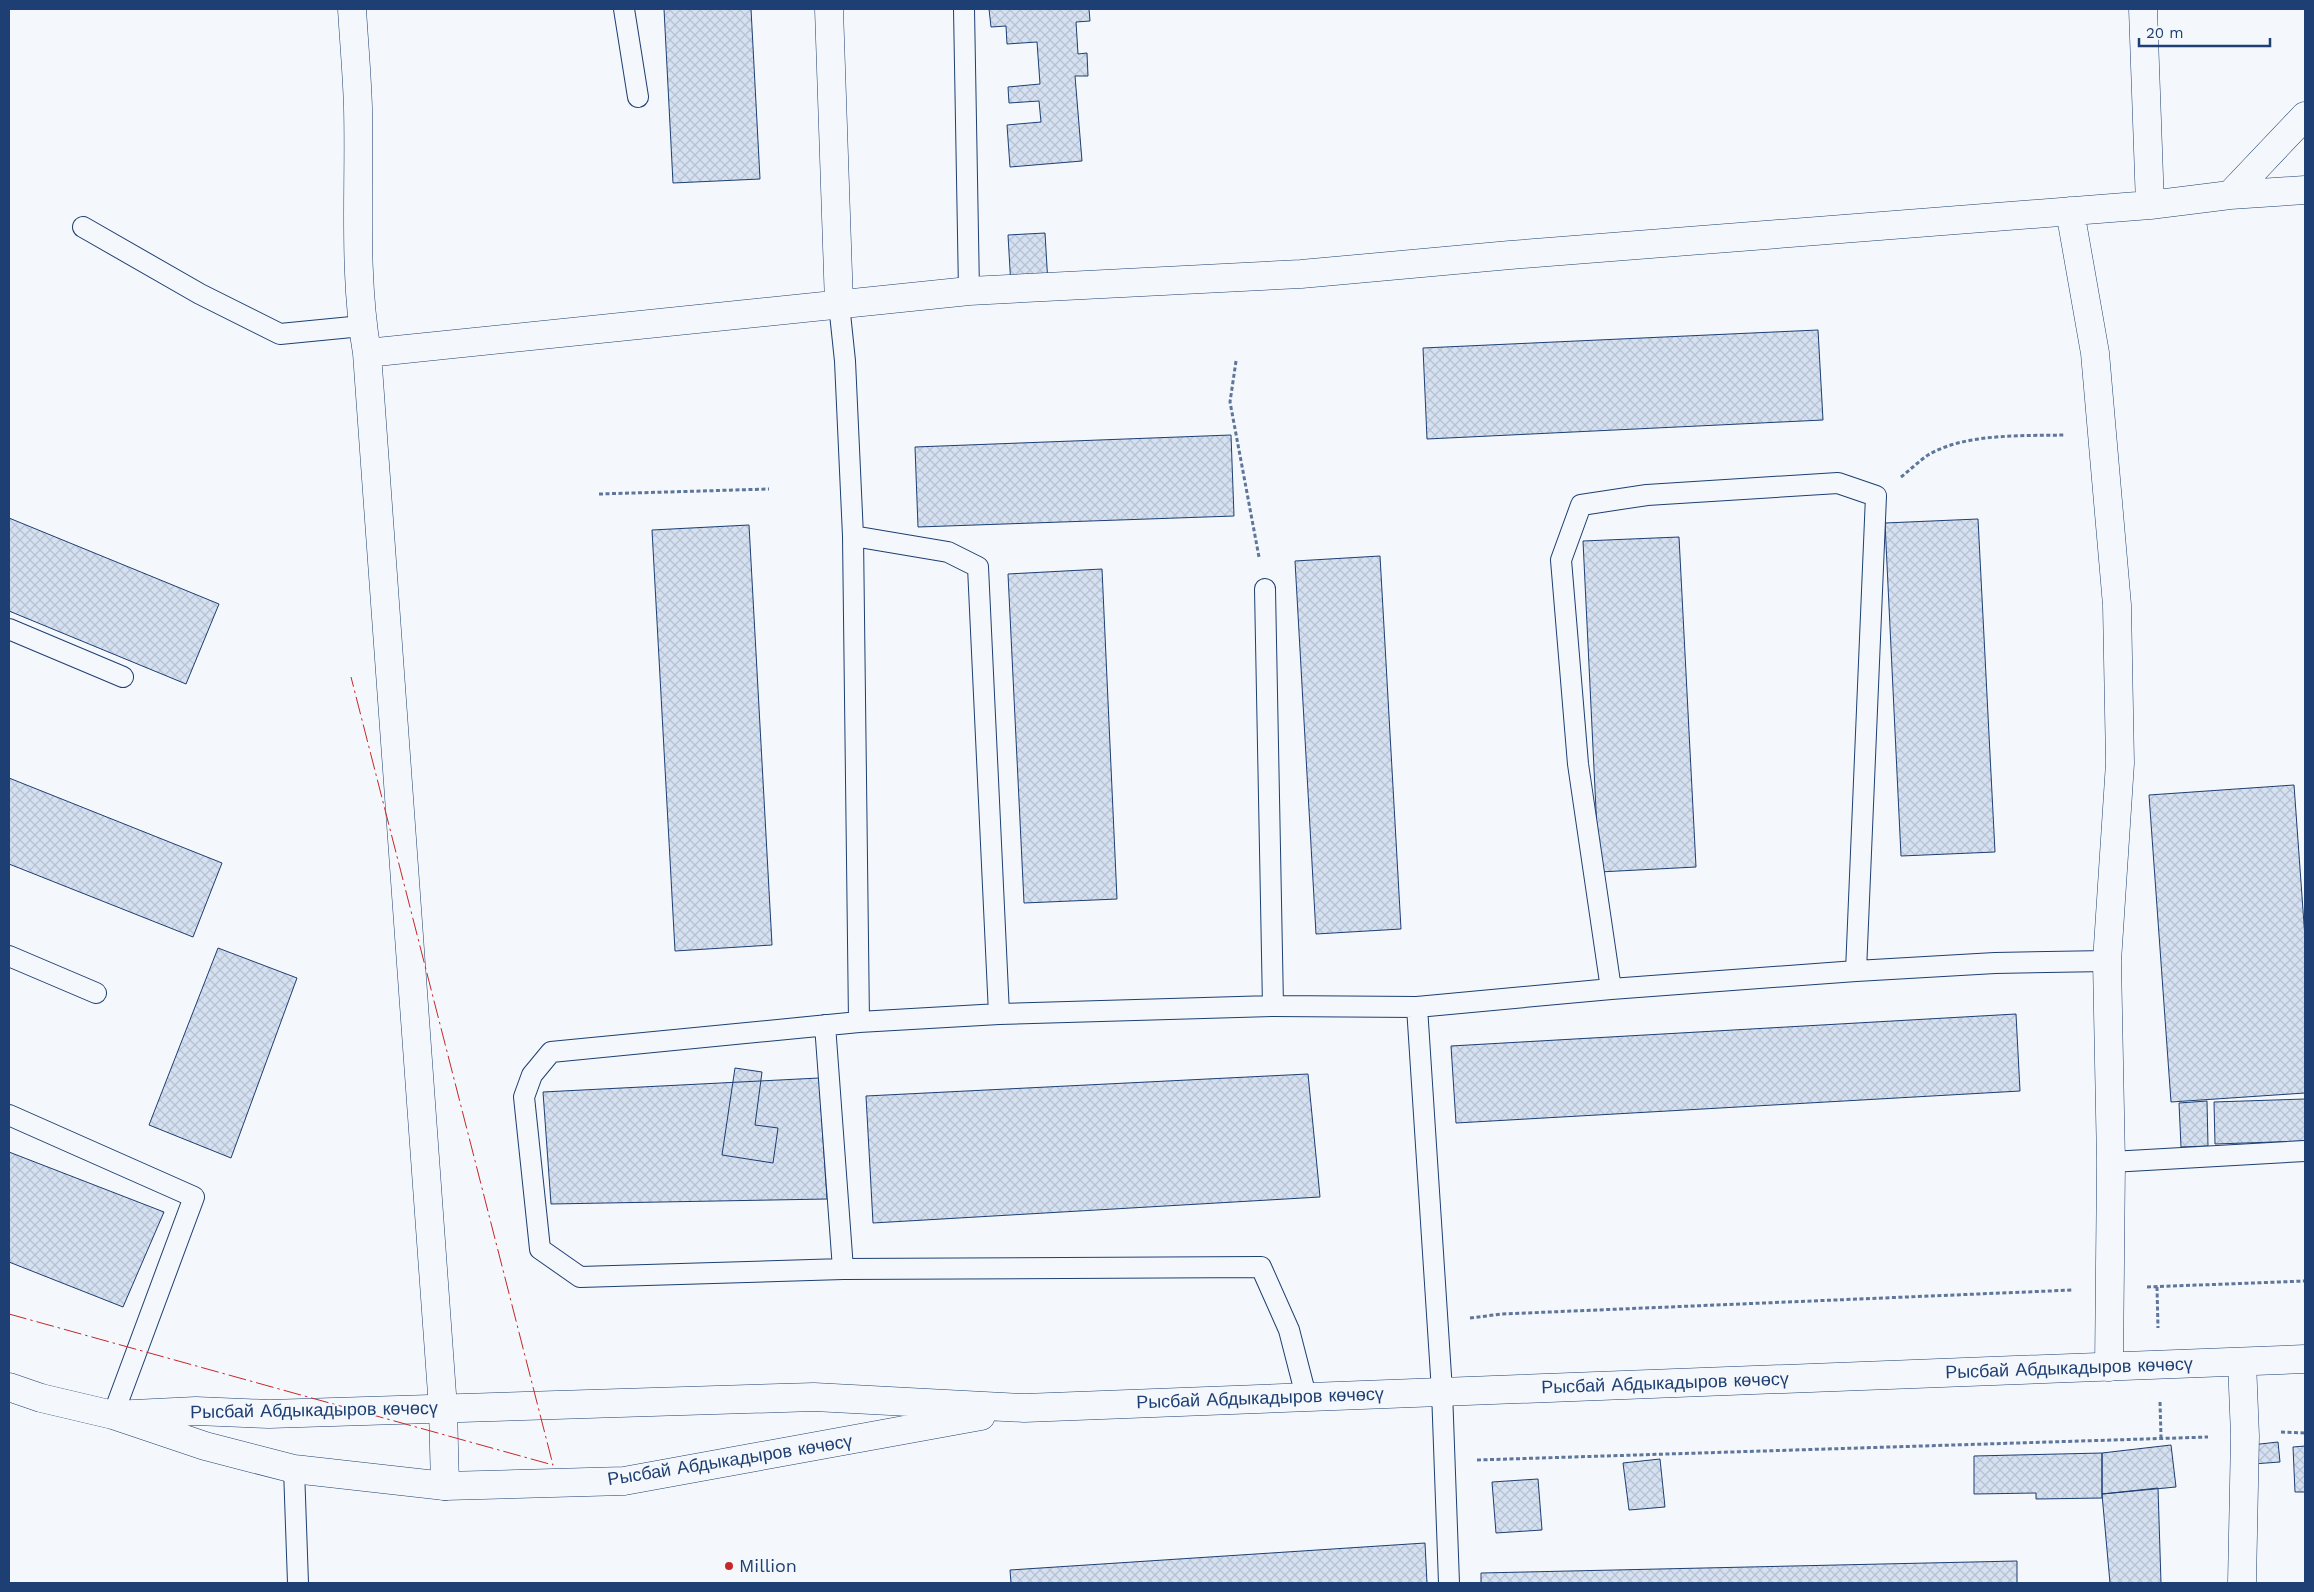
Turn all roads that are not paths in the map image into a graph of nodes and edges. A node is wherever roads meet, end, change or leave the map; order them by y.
1 (352, 9) edge
2 (624, 9) edge
3 (829, 9) edge
4 (964, 9) edge
5 (2143, 9) edge
6 (638, 97) dead end
7 (2305, 116) edge
8 (2305, 190) edge
9 (2230, 195) junction
10 (2150, 205) junction
11 (2070, 211) junction
12 (83, 227) dead end
13 (969, 291) junction
14 (839, 304) junction
15 (362, 326) junction
16 (367, 353) junction
17 (853, 536) junction
18 (1265, 589) road end
19 (9, 629) edge
20 (123, 677) dead end
21 (9, 956) edge
22 (2107, 961) junction
23 (1856, 972) junction
24 (1611, 990) junction
25 (96, 993) dead end
26 (1273, 1006) junction
27 (1417, 1007) junction
28 (999, 1014) junction
29 (859, 1022) junction
30 (825, 1025) junction
31 (9, 1115) edge
32 (2305, 1151) edge
33 (2111, 1162) junction
34 (843, 1269) junction
35 (2305, 1359) edge
36 (2242, 1362) junction
37 (2109, 1367) junction
38 (9, 1387) edge
39 (1442, 1391) junction
40 (1306, 1396) junction
41 (443, 1408) junction
42 (1024, 1408) junction
43 (113, 1415) junction
44 (294, 1469) junction
45 (446, 1486) junction
46 (298, 1583) edge
47 (1449, 1583) edge
48 (2242, 1583) edge

1 - 15 street
2 - 6 lane
3 - 14 street
4 - 13 lane
5 - 10 street
7 - 9 street
8 - 9 street
9 - 10 street
10 - 11 street
11 - 13 street
11 - 22 street
12 - 15 lane
13 - 14 street
14 - 16 street
14 - 17 lane
15 - 16 street
16 - 41 street
17 - 28 lane
17 - 29 lane
18 - 26 lane
19 - 20 lane
21 - 25 lane
22 - 23 lane
22 - 33 street
23 - 24 lane
23 - 24 lane
24 - 27 lane
26 - 27 lane
26 - 28 lane
27 - 39 lane
28 - 29 lane
29 - 30 lane
30 - 34 lane
30 - 34 lane
31 - 43 lane
32 - 33 lane
33 - 37 street
34 - 40 lane
35 - 36 street, Рысбай Абдыкадыров көчөсү
36 - 37 street, Рысбай Абдыкадыров көчөсү
36 - 48 street
37 - 39 street, Рысбай Абдыкадыров көчөсү
38 - 43 street, Рысбай Абдыкадыров көчөсү
39 - 40 street, Рысбай Абдыкадыров көчөсү
39 - 47 lane
40 - 42 street, Рысбай Абдыкадыров көчөсү
41 - 42 street, Рысбай Абдыкадыров көчөсү
41 - 43 street, Рысбай Абдыкадыров көчөсү
41 - 45 street
42 - 45 street, Рысбай Абдыкадыров көчөсү
43 - 44 street, Рысбай Абдыкадыров көчөсү
44 - 45 street, Рысбай Абдыкадыров көчөсү
44 - 46 lane

